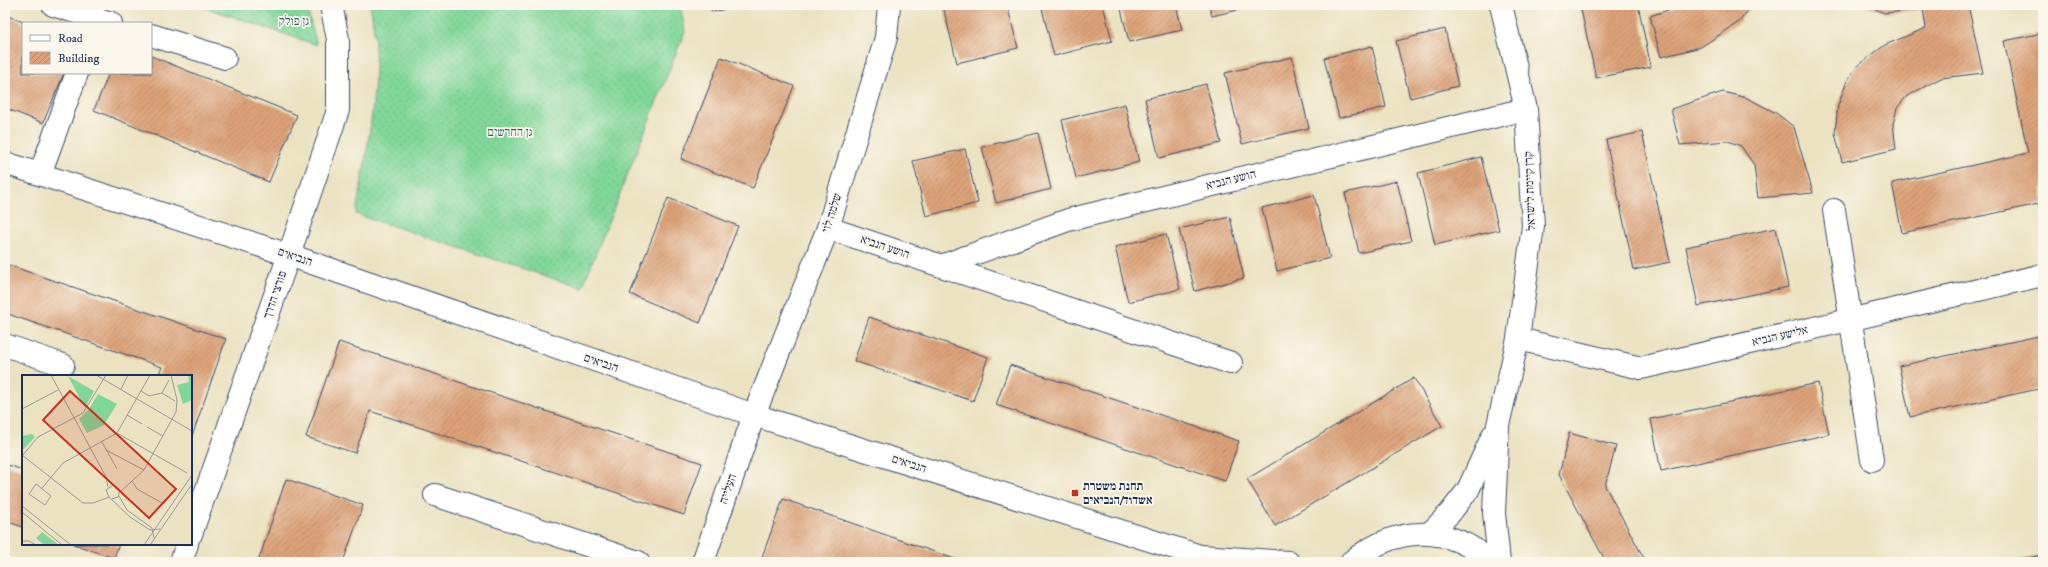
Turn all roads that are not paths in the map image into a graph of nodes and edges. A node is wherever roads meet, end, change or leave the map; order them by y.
1 (53, 5) edge
2 (331, 5) edge
3 (889, 5) edge
4 (1501, 5) edge
5 (101, 22) edge
6 (152, 35) edge
7 (225, 58) dead end
8 (77, 74) edge
9 (1526, 109) junction
10 (5, 163) edge
11 (40, 174) junction
12 (1834, 210) dead end
13 (828, 228) junction
14 (290, 255) junction
15 (941, 266) junction
16 (2043, 275) edge
17 (1851, 319) junction
18 (1518, 339) junction
19 (5, 345) edge
20 (1232, 363) dead end
21 (62, 365) dead end
22 (754, 415) junction
23 (1498, 425) junction
24 (1872, 460) dead end
25 (435, 495) dead end
26 (192, 531) edge
27 (1429, 534) junction
28 (187, 545) edge
29 (1206, 559) edge
30 (181, 562) edge
31 (638, 562) edge
32 (703, 562) edge
33 (1288, 562) edge
34 (1351, 562) edge
35 (1491, 562) edge
36 (1499, 562) edge

1 - 5 street
2 - 14 street, פורצי הדרך
3 - 13 street, שלמה לוי
4 - 9 street, קרן קיימת לישראל
6 - 7 street
8 - 11 street
9 - 15 street, הושע הנביא
9 - 18 street, קרן קיימת לישראל
10 - 11 street, הנביאים
11 - 14 street, הנביאים
12 - 17 street
13 - 15 street, הושע הנביא
13 - 22 street, שלמה לוי
14 - 22 street, הנביאים
14 - 26 street, פורצי הדרך
15 - 20 street, הושע הנביא
16 - 17 street, אלישע הנביא
17 - 18 street, אלישע הנביא
17 - 24 street
18 - 23 street, קרן קיימת לישראל
19 - 21 street
22 - 29 street, הנביאים
22 - 32 street, העלייה
23 - 27 street, קרן קיימת לישראל
23 - 36 street, קרן קיימת לישראל
25 - 31 street
27 - 34 street
27 - 35 street
28 - 30 street
29 - 33 street, הנביאים

